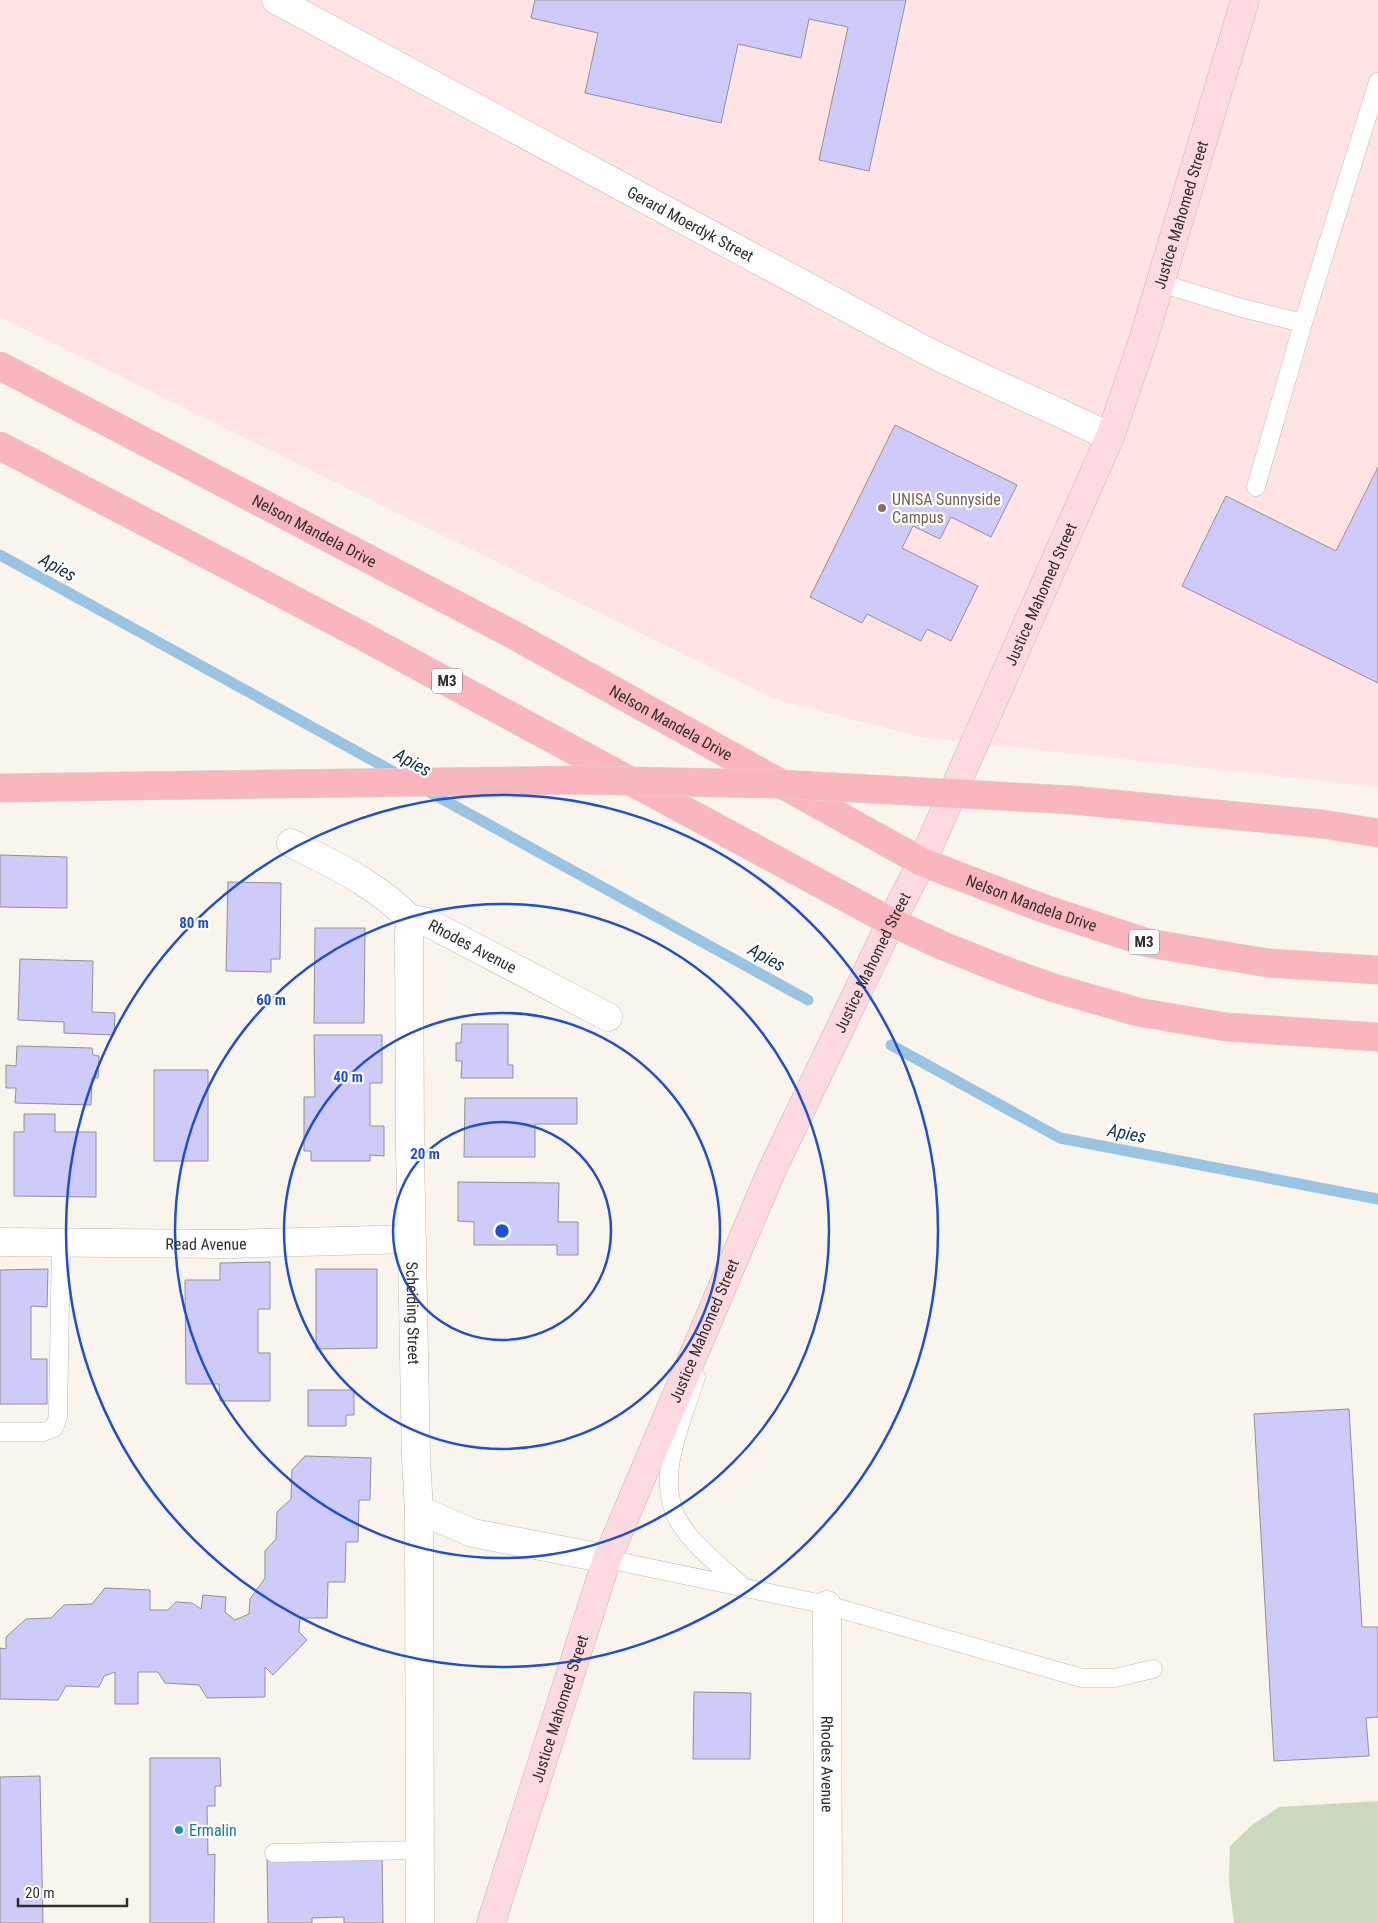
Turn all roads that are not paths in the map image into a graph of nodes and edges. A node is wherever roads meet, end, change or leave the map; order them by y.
1 (276, 0) edge
2 (1245, 0) edge
3 (1376, 92) edge
4 (1160, 283) junction
5 (1303, 323) junction
6 (0, 366) edge
7 (1110, 437) junction
8 (0, 446) edge
9 (1256, 487) dead end
10 (0, 788) edge
11 (1378, 833) edge
12 (291, 843) dead end
13 (922, 862) junction
14 (413, 922) junction
15 (891, 922) junction
16 (1378, 970) edge
17 (608, 1017) dead end
18 (1378, 1037) edge
19 (412, 1239) junction
20 (0, 1242) edge
21 (61, 1243) junction
22 (730, 1270) junction
23 (0, 1432) edge
24 (419, 1510) junction
25 (607, 1559) junction
26 (744, 1588) junction
27 (827, 1605) junction
28 (1153, 1669) dead end
29 (420, 1850) junction
30 (274, 1853) dead end
31 (420, 1920) dead end
32 (490, 1923) edge
33 (828, 1923) edge

1 - 7 street, Gerard Moerdyk Street
2 - 4 main road, Justice Mahomed Street
3 - 5 lane
4 - 5 lane
4 - 7 main road, Justice Mahomed Street
5 - 9 lane
6 - 13 main road, Nelson Mandela Drive / M3
7 - 13 main road, Justice Mahomed Street
8 - 15 main road, M3
10 - 11 main road, bridge
12 - 14 street, Rhodes Avenue
13 - 15 main road, Justice Mahomed Street
13 - 16 main road, Nelson Mandela Drive / M3
14 - 17 street, Rhodes Avenue
14 - 19 street, Scheiding Street
15 - 18 main road, M3
15 - 22 main road, Justice Mahomed Street
19 - 21 street, Read Avenue
19 - 24 street, Scheiding Street
20 - 21 street, Read Avenue
21 - 23 lane
22 - 25 main road, Justice Mahomed Street
22 - 26 lane
24 - 25 street
24 - 29 street, Scheiding Street
25 - 26 lane
25 - 32 main road, Justice Mahomed Street
26 - 27 lane
27 - 28 lane
27 - 33 street, Rhodes Avenue
29 - 30 lane
29 - 31 street, Scheiding Street

